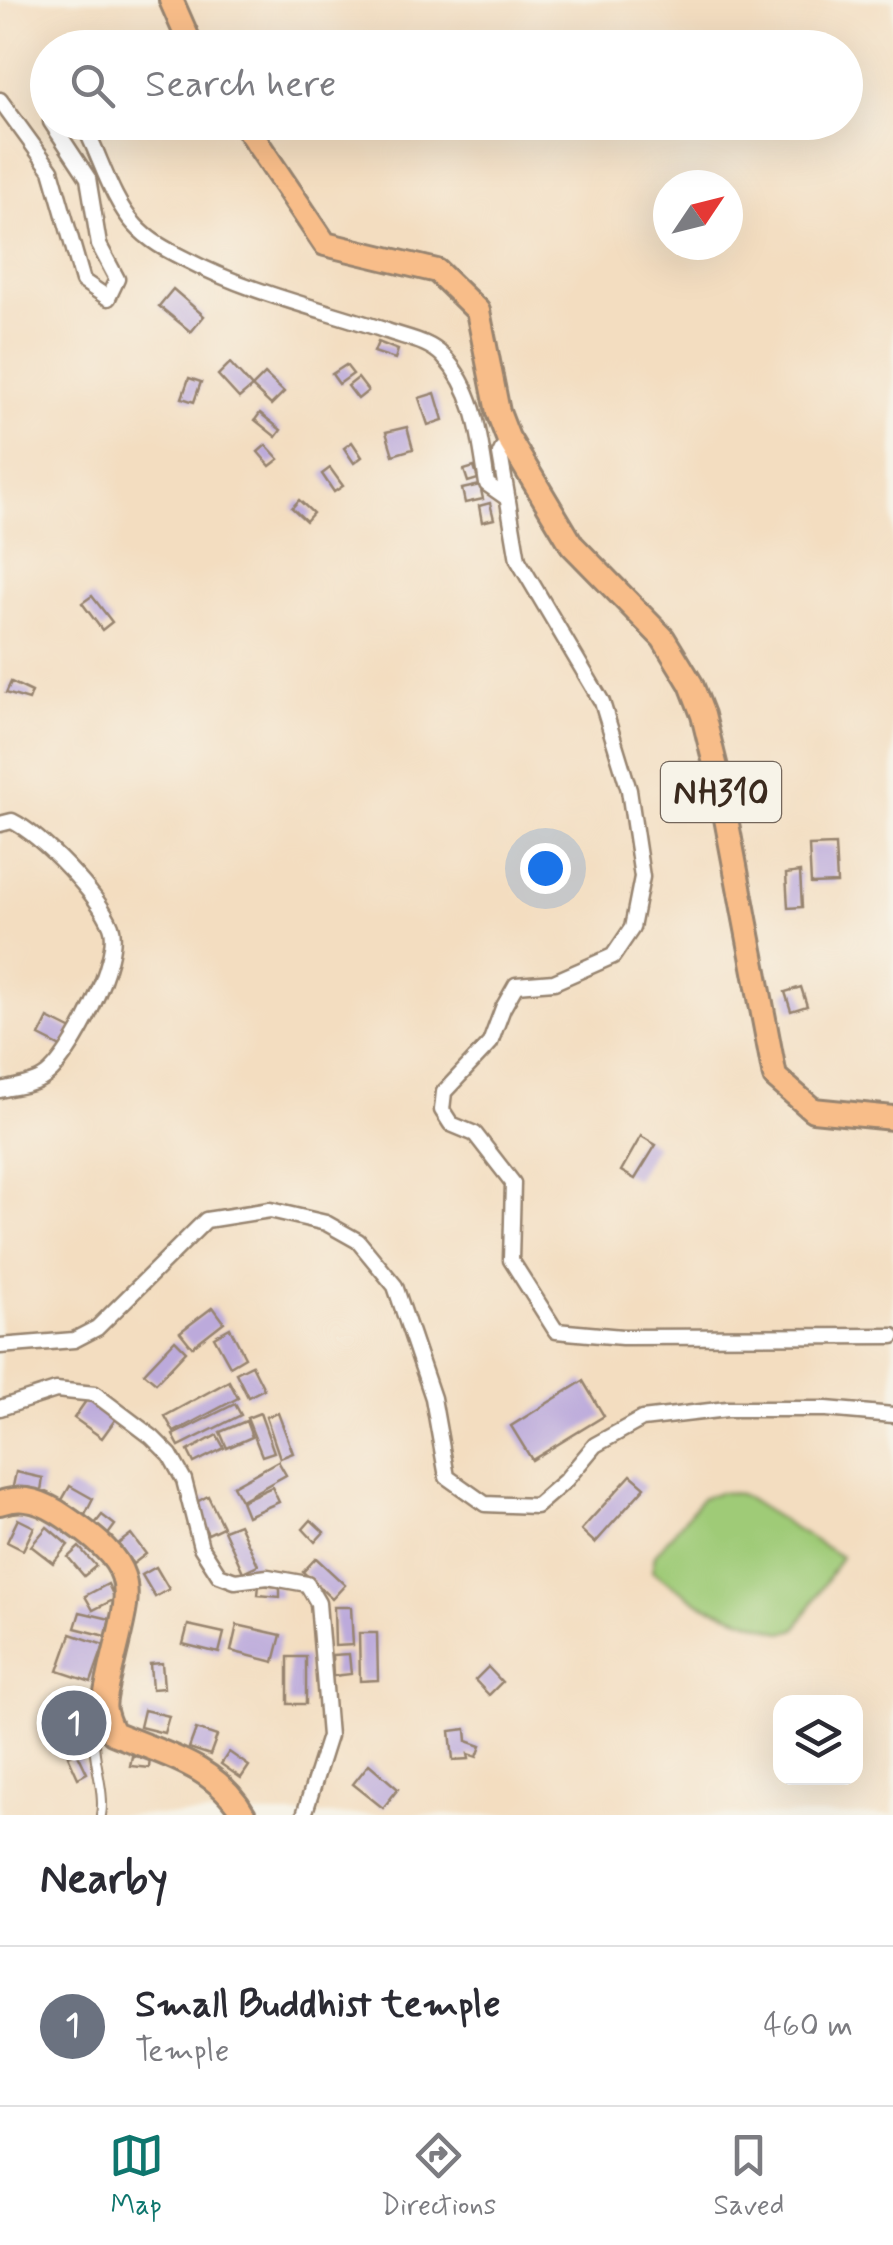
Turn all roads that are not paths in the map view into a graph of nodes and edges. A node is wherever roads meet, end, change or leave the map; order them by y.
1 (171, 0) edge
2 (184, 30) edge
3 (0, 100) edge
4 (63, 140) edge
5 (91, 140) edge
6 (254, 140) edge
7 (508, 438) junction
8 (507, 498) junction
9 (0, 824) edge
10 (0, 1090) edge
11 (893, 1118) edge
12 (893, 1336) edge
13 (0, 1346) edge
14 (0, 1408) edge
15 (893, 1415) edge
16 (0, 1503) edge
17 (102, 1712) junction
18 (102, 1815) edge
19 (244, 1815) edge
20 (304, 1815) edge

1 - 2 main road
3 - 4 street
5 - 8 street
6 - 7 main road, NH310
7 - 8 street
7 - 11 main road, NH310
8 - 12 street
9 - 10 street
13 - 15 street
14 - 20 street
16 - 17 main road
17 - 18 lane
17 - 19 main road

